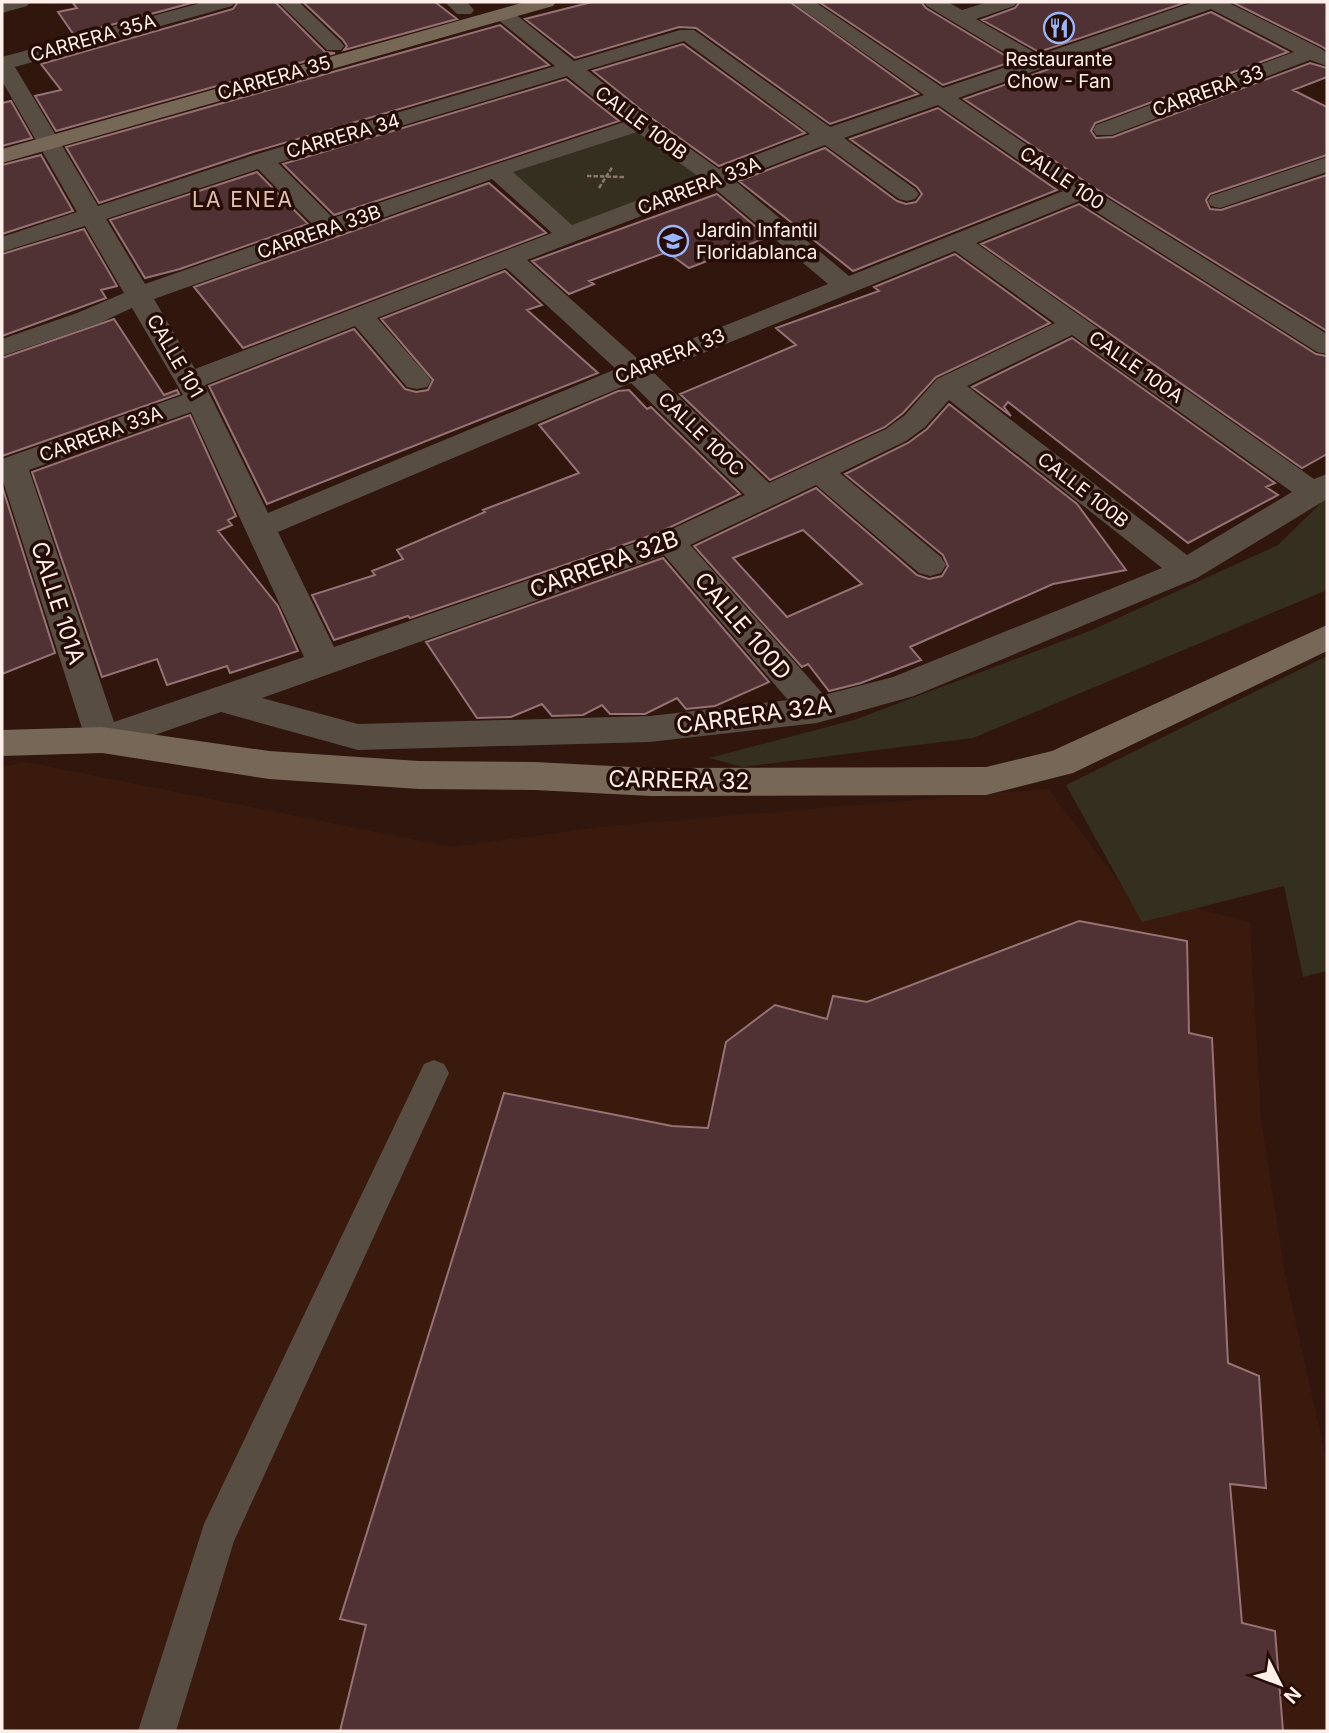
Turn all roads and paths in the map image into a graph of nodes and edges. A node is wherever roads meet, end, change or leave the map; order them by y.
1 (19, 2) edge
2 (225, 2) edge
3 (288, 2) edge
4 (546, 2) edge
5 (802, 2) edge
6 (934, 2) edge
7 (1007, 2) edge
8 (1212, 2) edge
9 (460, 6) edge
10 (2, 7) edge
11 (498, 8) edge
12 (961, 17) junction
13 (334, 46) junction
14 (1320, 57) edge
15 (1035, 62) junction
16 (2, 63) edge
17 (572, 70) junction
18 (940, 96) junction
19 (640, 124) junction
20 (1104, 130) dead end
21 (43, 136) junction
22 (827, 136) junction
23 (2, 139) edge
24 (2, 156) edge
25 (262, 160) junction
26 (1327, 163) edge
27 (496, 170) junction
28 (578, 175) dead end
29 (606, 177) junction
30 (631, 177) dead end
31 (718, 179) junction
32 (1081, 192) junction
33 (907, 194) dead end
34 (1220, 201) dead end
35 (90, 215) junction
36 (329, 228) junction
37 (570, 236) junction
38 (957, 241) junction
39 (2, 245) edge
40 (510, 258) junction
41 (844, 285) junction
42 (140, 295) junction
43 (360, 315) junction
44 (1074, 324) junction
45 (1327, 346) edge
46 (2, 348) edge
47 (635, 371) junction
48 (416, 382) dead end
49 (947, 385) junction
50 (194, 390) junction
51 (8, 467) edge
52 (820, 472) junction
53 (1321, 489) edge
54 (766, 498) junction
55 (262, 527) junction
56 (670, 542) junction
57 (930, 565) dead end
58 (1186, 570) junction
59 (1327, 637) edge
60 (324, 662) junction
61 (220, 699) junction
62 (817, 710) junction
63 (102, 740) junction
64 (2, 743) edge
65 (434, 1073) dead end
66 (157, 1731) edge

1 - 10 street
2 - 16 street, CARRERA 35A
3 - 13 street
4 - 11 street, CARRERA 35
5 - 18 street, CALLE 100
6 - 12 street
7 - 12 street
8 - 14 street
8 - 15 street, CARRERA 33A
9 - 11 street, CARRERA 35
9 - 13 street, CARRERA 35
11 - 17 street, CALLE 100B
11 - 21 street, CARRERA 35
12 - 15 street
13 - 21 street, CARRERA 35
14 - 20 street, CARRERA 33
15 - 18 street, CARRERA 33A
16 - 21 street, CALLE 101
17 - 19 street, CALLE 100B
17 - 22 street, CARRERA 34
17 - 25 street, CARRERA 34
18 - 22 street, CARRERA 33A
18 - 32 street, CALLE 100
19 - 27 street, CARRERA 33B
19 - 29 path
19 - 31 street, CALLE 100B
21 - 23 street, CARRERA 35
21 - 24 street, CARRERA 35
21 - 35 street, CALLE 101
22 - 31 street, CARRERA 33A
22 - 33 street
25 - 35 street, CARRERA 34
25 - 36 street
26 - 34 street
27 - 36 street, CARRERA 33B
27 - 37 street
28 - 29 path
29 - 30 path
29 - 37 path
31 - 37 street, CARRERA 33A
31 - 41 street, CALLE 100B
32 - 38 street, CARRERA 33
32 - 45 street, CALLE 100
35 - 39 street, CARRERA 34
35 - 42 street, CALLE 101
36 - 42 street, CARRERA 33B
37 - 40 street, CARRERA 33A
38 - 41 street, CARRERA 33
38 - 44 street, CALLE 100A
40 - 43 street, CARRERA 33A
40 - 47 street, CALLE 100C
41 - 47 street, CARRERA 33
42 - 46 street, CARRERA 33B
42 - 50 street, CALLE 101
43 - 48 street
43 - 50 street, CARRERA 33A
44 - 49 street, CARRERA 32B
44 - 53 street, CALLE 100A
47 - 54 street, CALLE 100C
47 - 55 street, CARRERA 33
49 - 52 street, CARRERA 32B
49 - 58 street, CALLE 100B
50 - 51 street, CARRERA 33A
50 - 55 street, CALLE 101
51 - 63 street, CALLE 101A
52 - 54 street, CARRERA 32B
52 - 57 street
53 - 58 street, CARRERA 32A
54 - 56 street, CARRERA 32B
55 - 60 street, CALLE 101
56 - 60 street, CARRERA 32B
56 - 62 street, CALLE 100D
58 - 62 street, CARRERA 32A
59 - 63 street, CARRERA 32
60 - 61 street, CARRERA 32B
61 - 62 street, CARRERA 32A
61 - 63 street, CARRERA 32B
63 - 64 street, CARRERA 32
65 - 66 lane

